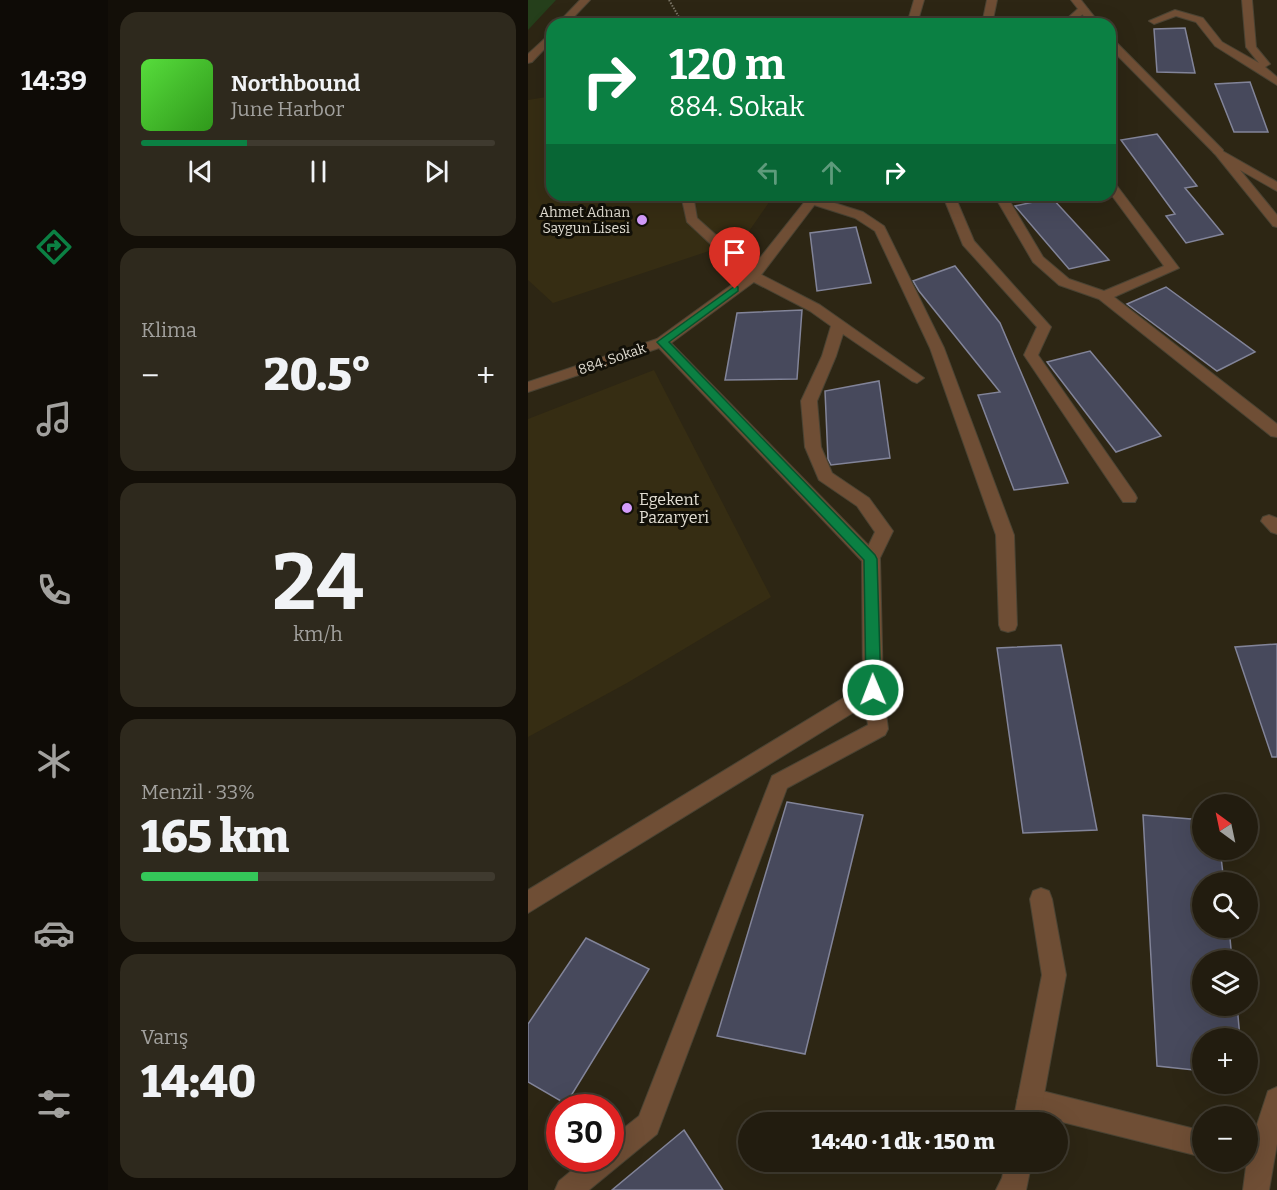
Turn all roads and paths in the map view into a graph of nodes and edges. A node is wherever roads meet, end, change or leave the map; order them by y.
1 (585, 0) edge
2 (669, 0) edge
3 (919, 0) edge
4 (992, 0) edge
5 (1076, 0) edge
6 (1247, 0) edge
7 (1083, 9) junction
8 (568, 18) edge
9 (680, 18) edge
10 (914, 18) edge
11 (988, 18) edge
12 (1073, 18) edge
13 (1090, 18) edge
14 (1154, 21) dead end
15 (546, 41) edge
16 (1116, 48) edge
17 (528, 60) edge
18 (1258, 66) junction
19 (1277, 82) edge
20 (1219, 152) junction
21 (1277, 187) edge
22 (1116, 193) edge
23 (688, 201) edge
24 (812, 201) edge
25 (822, 201) edge
26 (951, 201) edge
27 (1004, 201) edge
28 (1277, 223) edge
29 (753, 276) junction
30 (1104, 296) junction
31 (839, 324) junction
32 (662, 342) junction
33 (917, 378) dead end
34 (528, 387) edge
35 (1277, 432) edge
36 (1129, 498) dead end
37 (871, 559) junction
38 (1008, 625) dead end
39 (873, 690) junction
40 (1041, 899) dead end
41 (528, 902) edge
42 (1277, 1100) edge
43 (1028, 1112) edge
44 (1068, 1119) edge
45 (1192, 1142) edge
46 (624, 1145) edge
47 (1258, 1147) edge
48 (590, 1172) edge
49 (1016, 1172) edge
50 (1255, 1172) edge
51 (568, 1190) edge
52 (1009, 1190) edge
53 (1256, 1190) edge

1 - 8 street
2 - 9 path
3 - 10 street
4 - 11 street
5 - 7 street
6 - 18 street
7 - 12 street
7 - 13 street
14 - 18 street
15 - 17 street
16 - 20 street
18 - 19 street
20 - 21 street
20 - 28 street
22 - 30 street
23 - 29 street
24 - 29 street, 884. Sokak
25 - 38 street
26 - 36 street
27 - 30 street
29 - 31 street
29 - 32 street, 884. Sokak
30 - 35 street
31 - 33 street
31 - 37 street
32 - 34 street, 884. Sokak
32 - 37 street
37 - 39 street
39 - 41 street
39 - 46 street
40 - 43 street
42 - 47 street
44 - 45 street
48 - 51 street
49 - 52 street
50 - 53 street

